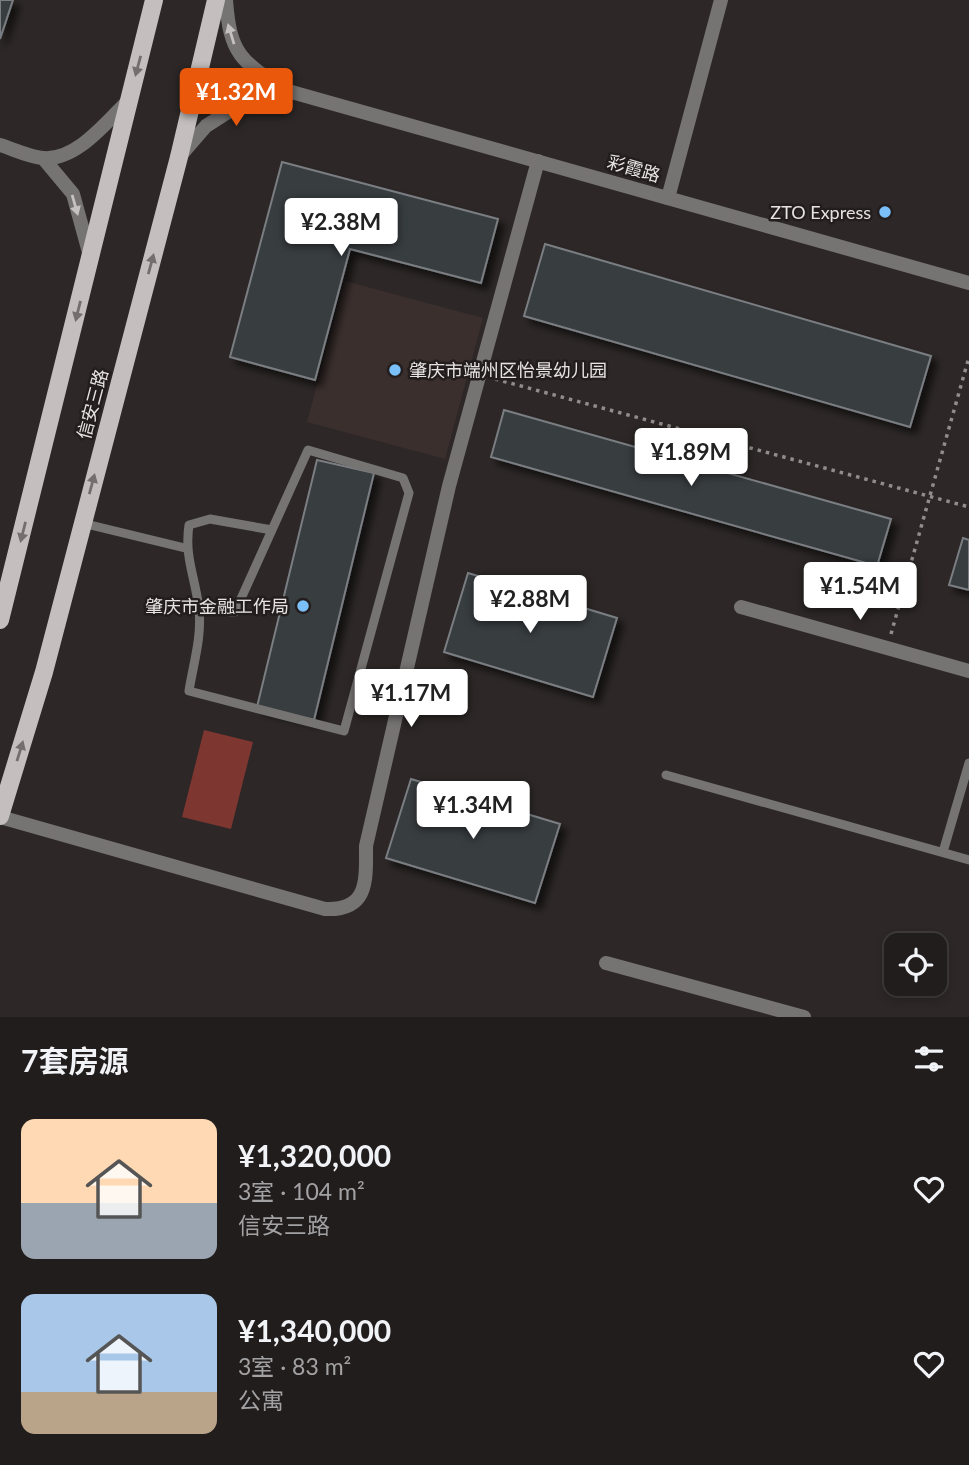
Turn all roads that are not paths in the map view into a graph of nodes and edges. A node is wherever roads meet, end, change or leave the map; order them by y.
1 (154, 0) edge
2 (216, 0) edge
3 (226, 0) edge
4 (721, 0) edge
5 (288, 91) junction
6 (129, 100) junction
7 (0, 145) edge
8 (179, 157) junction
9 (43, 158) junction
10 (537, 161) junction
11 (668, 198) junction
12 (91, 259) junction
13 (969, 283) edge
14 (82, 523) junction
15 (272, 530) junction
16 (185, 548) junction
17 (741, 607) dead end
18 (199, 610) junction
19 (0, 620) edge
20 (969, 671) edge
21 (969, 763) edge
22 (666, 775) dead end
23 (0, 817) edge
24 (943, 852) junction
25 (969, 860) edge
26 (606, 963) dead end
27 (804, 1017) edge

1 -> 6 main road, 信安三路
2 - 8 main road, 信安三路
5 -> 3 street
4 - 11 street
5 - 8 street
5 - 10 street, 彩霞路
6 - 9 street
6 - 12 main road, 信安三路
7 - 9 street
14 -> 8 main road, 信安三路
9 -> 12 street
10 - 11 street, 彩霞路
10 - 23 street
11 - 13 street, 彩霞路
12 -> 19 main road, 信安三路
14 - 16 lane
23 -> 14 main road, 信安三路
15 - 16 lane
15 - 18 lane
15 - 18 lane
16 - 18 lane
17 - 20 street
21 - 24 lane
22 - 24 lane
24 - 25 lane
26 - 27 street

